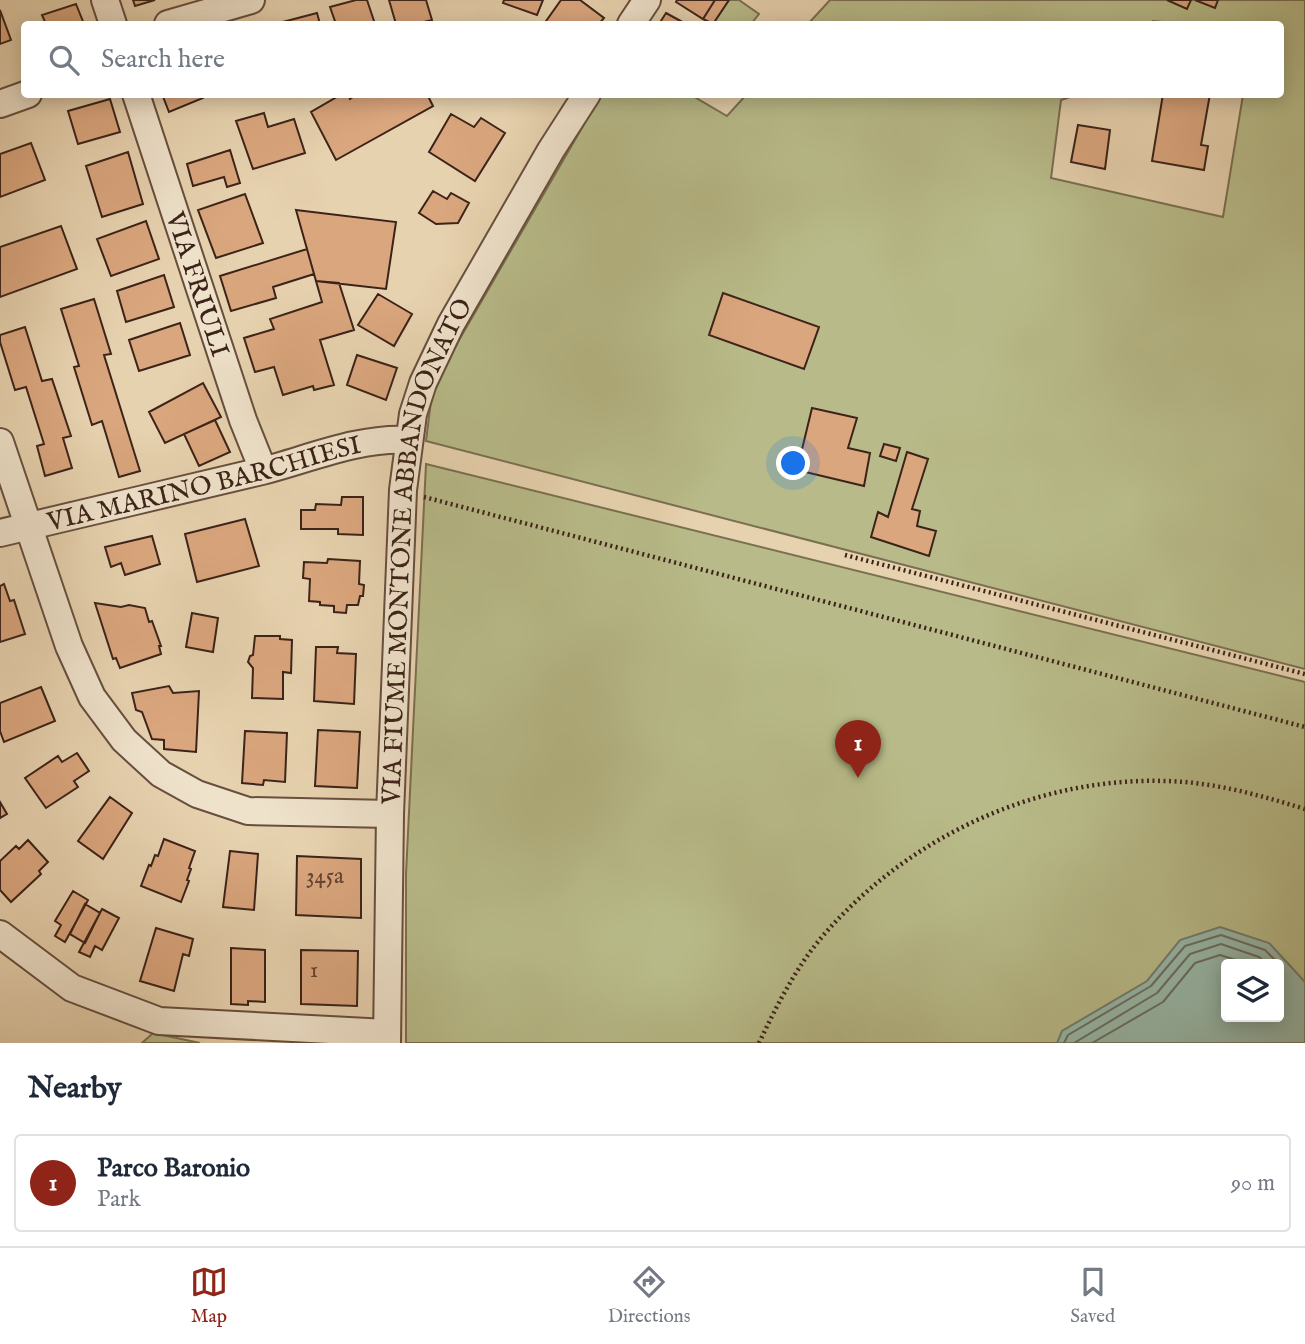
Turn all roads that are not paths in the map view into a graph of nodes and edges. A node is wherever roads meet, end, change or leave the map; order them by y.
1 (105, 0) edge
2 (251, 0) edge
3 (112, 21) edge
4 (178, 21) edge
5 (21, 96) edge
6 (137, 98) edge
7 (584, 98) edge
8 (0, 104) edge
9 (408, 440) junction
10 (0, 442) edge
11 (264, 470) junction
12 (29, 526) junction
13 (0, 533) edge
14 (390, 814) junction
15 (0, 934) edge
16 (387, 1038) edge

1 - 3 street
2 - 4 street
5 - 8 street
6 - 11 street, VIA FRIULI
7 - 9 street, VIA FIUME MONTONE ABBANDONATO
9 - 11 street, VIA MARINO BARCHIESI
9 - 14 street, VIA FIUME MONTONE ABBANDONATO
10 - 12 street
11 - 12 street, VIA MARINO BARCHIESI
12 - 13 street, VIA MARINO BARCHIESI
12 - 14 street
14 - 16 street, VIA FIUME MONTONE ABBANDONATO
15 - 16 street

